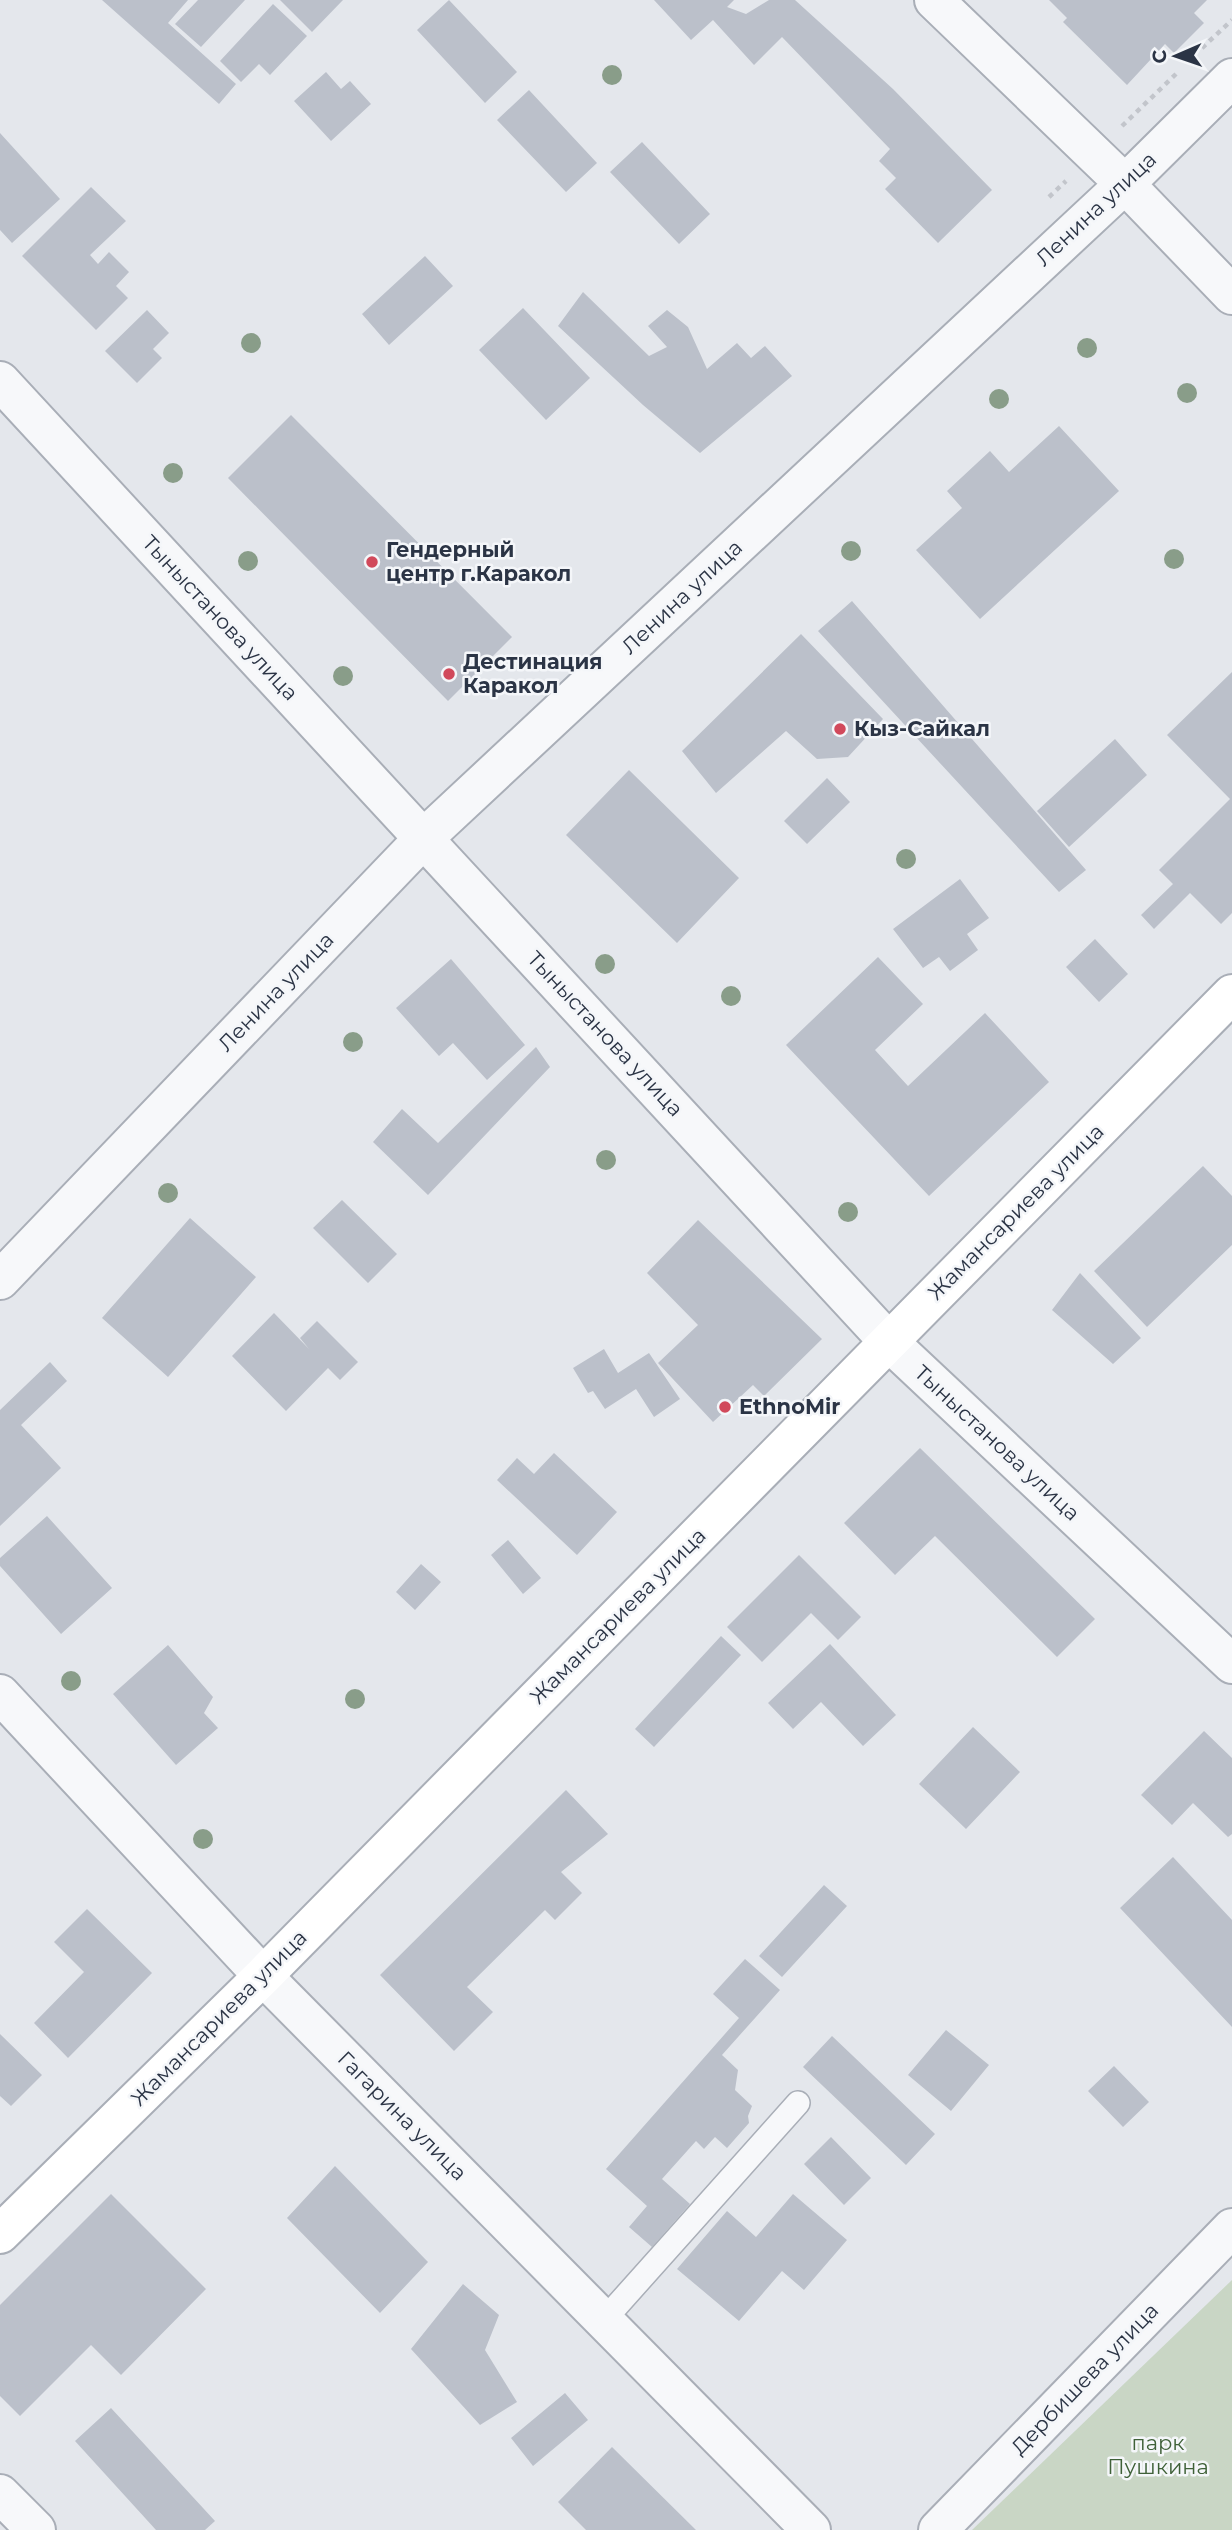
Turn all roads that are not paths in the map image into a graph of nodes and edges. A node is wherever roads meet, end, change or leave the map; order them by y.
1 (934, 0) edge
2 (1232, 78) edge
3 (1125, 184) junction
4 (1232, 295) edge
5 (0, 381) edge
6 (424, 838) junction
7 (1232, 994) edge
8 (0, 1280) edge
9 (889, 1342) junction
10 (1232, 1664) edge
11 (0, 1694) edge
12 (263, 1976) junction
13 (798, 2103) dead end
14 (1232, 2228) edge
15 (0, 2234) edge
16 (604, 2320) junction
17 (0, 2494) edge
18 (36, 2530) edge
19 (811, 2530) edge
20 (938, 2530) edge

1 - 3 street
2 - 3 street, Ленина улица
3 - 4 street
3 - 6 street, Ленина улица
5 - 6 street, Тыныстанова улица
6 - 8 street, Ленина улица
6 - 9 street, Тыныстанова улица
7 - 9 main road, Жамансариева улица
9 - 10 street, Тыныстанова улица
9 - 12 main road, Жамансариева улица
11 - 12 street, Гагарина улица
12 - 15 main road, Жамансариева улица
12 - 16 street, Гагарина улица
13 - 16 lane
14 - 20 street, Дербишева улица
16 - 19 street, Гагарина улица
17 - 18 street

